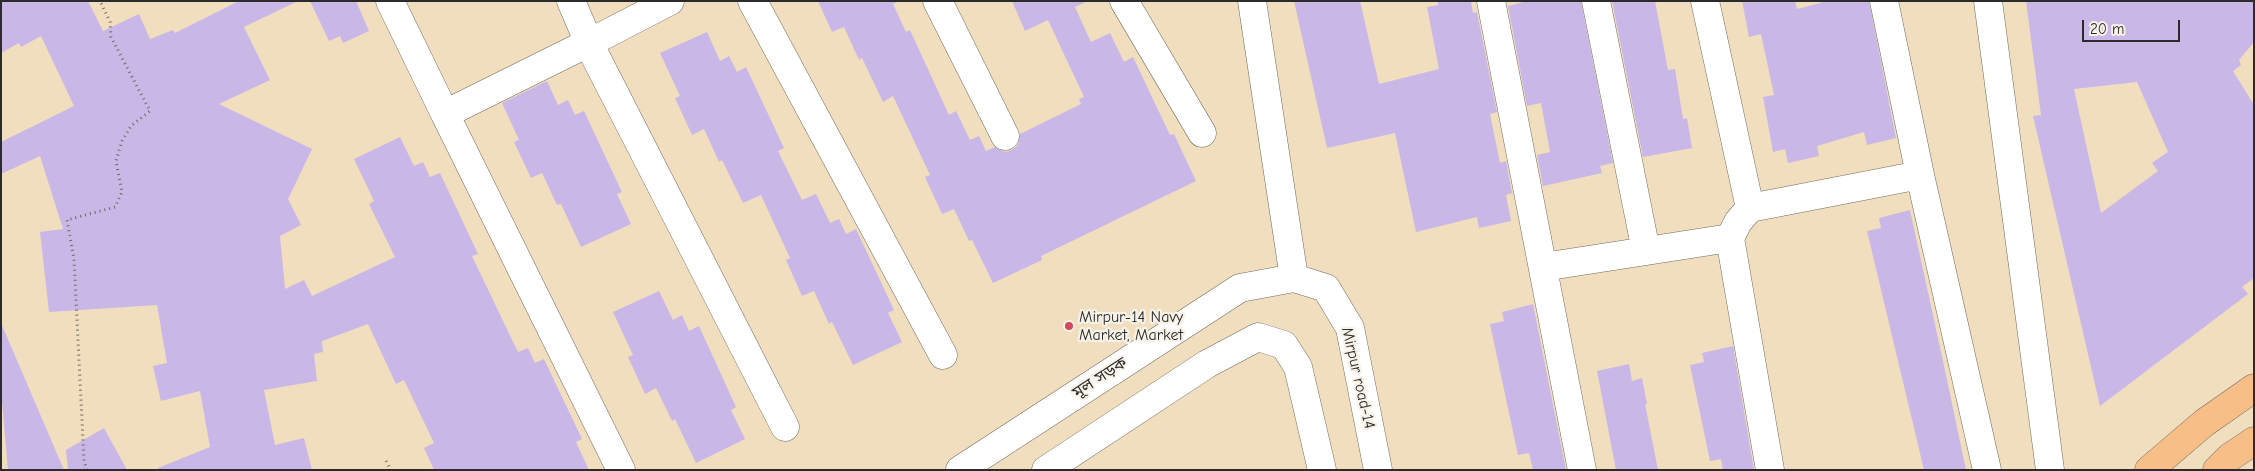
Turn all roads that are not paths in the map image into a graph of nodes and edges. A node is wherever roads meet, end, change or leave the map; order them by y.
1 (390, 1) edge
2 (571, 1) edge
3 (670, 1) edge
4 (753, 1) edge
5 (937, 1) edge
6 (1124, 1) edge
7 (1252, 1) edge
8 (1491, 1) edge
9 (1596, 1) edge
10 (1705, 1) edge
11 (1884, 1) edge
12 (1988, 1) edge
13 (589, 42) junction
14 (445, 114) junction
15 (1192, 117) dead end
16 (1002, 132) dead end
17 (1920, 174) junction
18 (1750, 208) junction
19 (1730, 238) junction
20 (1646, 251) junction
21 (1543, 267) junction
22 (1294, 278) junction
23 (1240, 288) joint
24 (938, 347) dead end
25 (2254, 388) edge
26 (772, 400) junction
27 (785, 427) dead end
28 (2254, 441) edge
29 (621, 470) edge
30 (960, 470) edge
31 (1046, 470) edge
32 (1322, 470) edge
33 (1378, 470) edge
34 (1582, 470) edge
35 (1770, 470) edge
36 (1987, 470) edge
37 (2050, 470) edge
38 (2149, 470) edge
39 (2217, 470) edge

1 - 14 street
2 - 13 street
3 - 13 street
4 - 24 street
5 - 16 street
6 - 15 street
7 - 22 street
8 - 21 street
9 - 20 street
10 - 18 street
11 - 17 street
12 - 37 street
13 - 26 street
14 - 26 street
14 - 29 street
17 - 18 street
17 - 36 street
18 - 19 street
19 - 20 street
19 - 35 street
20 - 21 street
21 - 34 street
22 - 23 street, Mirpur road-14
22 - 33 street, Mirpur road-14
23 - 30 street, মূল সড়ক
25 - 38 main road
26 - 27 street
28 - 39 main road
31 - 32 street

